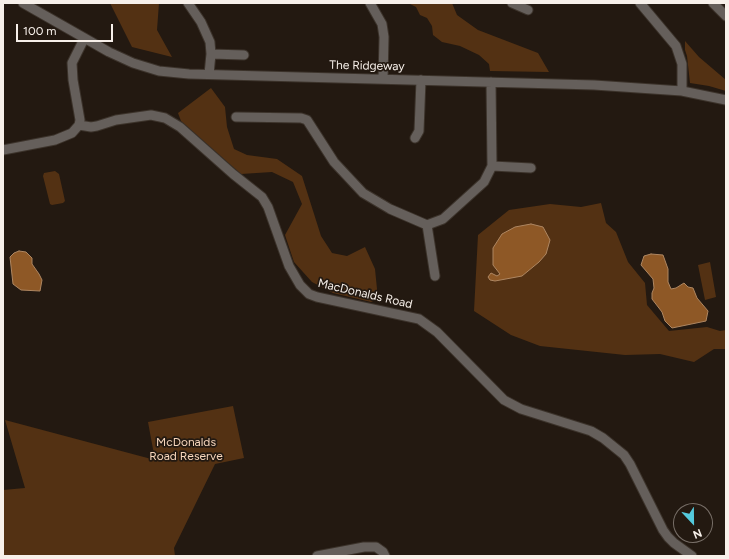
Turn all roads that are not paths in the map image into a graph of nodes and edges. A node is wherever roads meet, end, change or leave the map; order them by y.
1 (23, 3) edge
2 (188, 3) edge
3 (370, 3) edge
4 (512, 3) edge
5 (640, 3) edge
6 (713, 3) edge
7 (528, 10) dead end
8 (726, 16) edge
9 (84, 39) junction
10 (211, 54) junction
11 (244, 55) dead end
12 (209, 74) junction
13 (383, 79) junction
14 (420, 80) junction
15 (491, 82) junction
16 (682, 91) junction
17 (726, 100) edge
18 (236, 117) dead end
19 (79, 125) junction
20 (415, 138) dead end
21 (3, 150) edge
22 (492, 166) junction
23 (531, 168) dead end
24 (427, 225) junction
25 (435, 276) dead end
26 (317, 556) edge
27 (385, 556) edge
28 (692, 556) edge

1 - 9 street, The Ridgeway
2 - 10 street
3 - 13 street
4 - 7 street
5 - 16 street
6 - 8 street
9 - 12 street, The Ridgeway
9 - 19 street
10 - 11 street
10 - 12 street
12 - 13 street, The Ridgeway
13 - 14 street, The Ridgeway
14 - 15 street, The Ridgeway
14 - 20 street
15 - 16 street, The Ridgeway
15 - 22 street
16 - 17 street, The Ridgeway
18 - 24 street
19 - 21 street
19 - 28 street, MacDonalds Road
22 - 23 street
22 - 24 street
24 - 25 street
26 - 27 street

